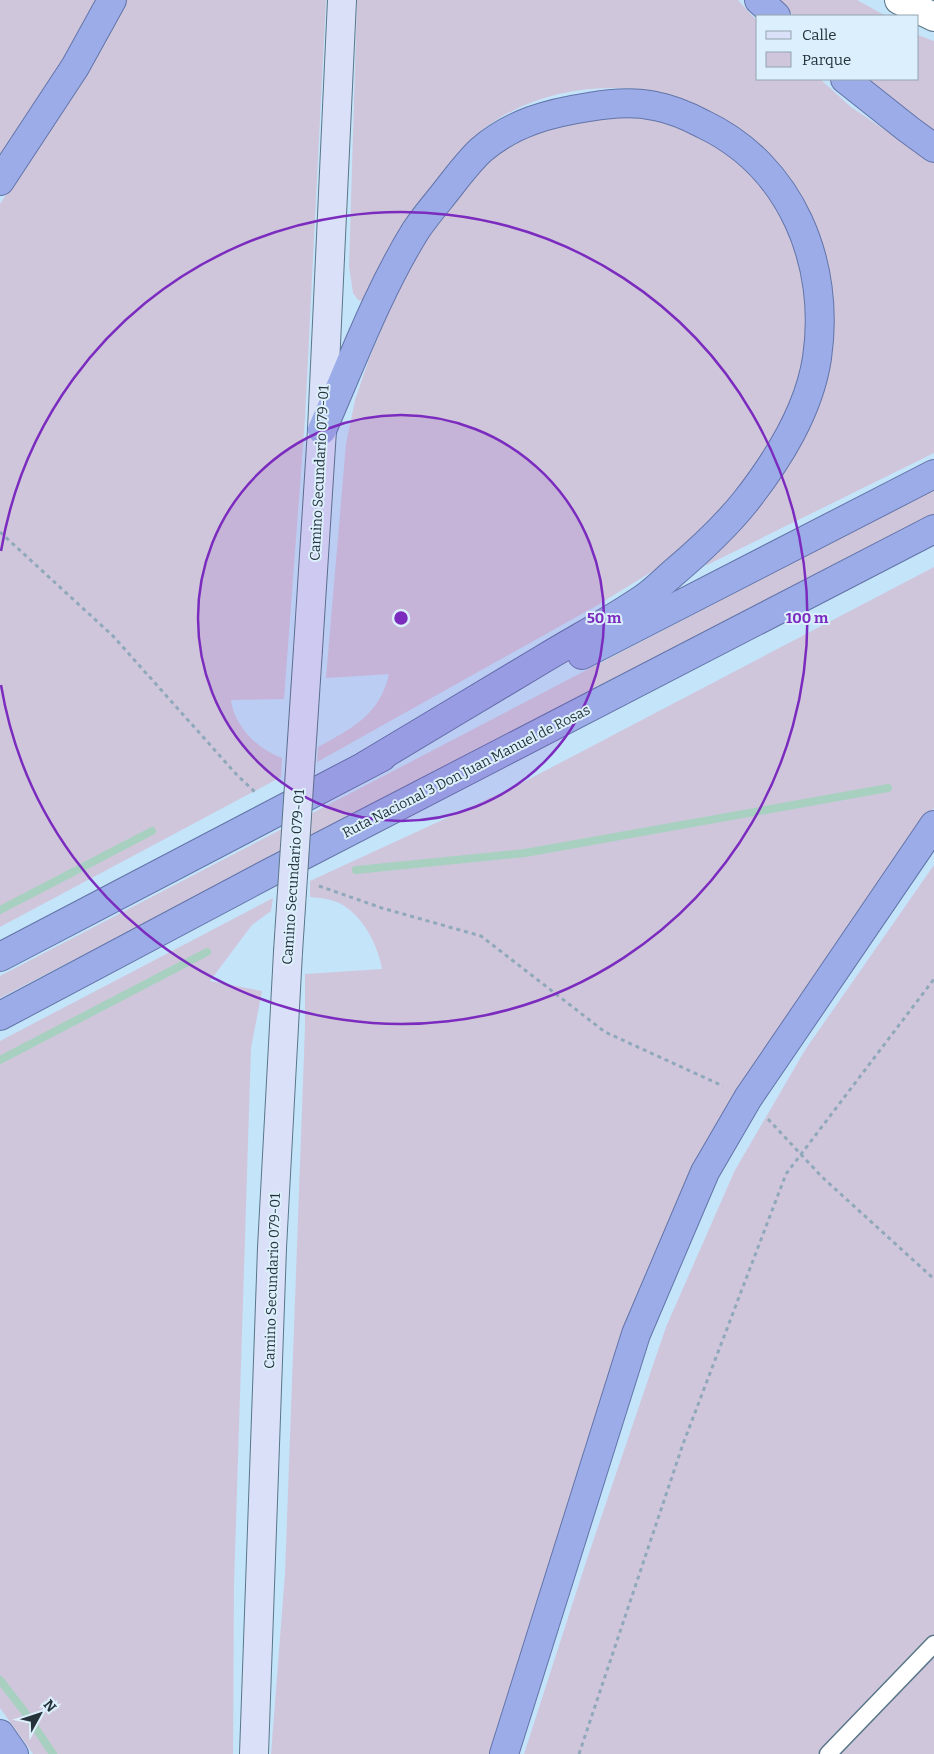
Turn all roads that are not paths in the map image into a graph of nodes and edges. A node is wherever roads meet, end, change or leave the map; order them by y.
1 (112, 0) edge
2 (342, 0) edge
3 (759, 0) edge
4 (899, 0) edge
5 (775, 15) edge
6 (934, 17) edge
7 (846, 80) edge
8 (934, 148) edge
9 (0, 181) edge
10 (322, 430) junction
11 (934, 474) edge
12 (934, 529) edge
13 (366, 766) junction
14 (934, 825) edge
15 (0, 958) edge
16 (0, 1016) edge
17 (934, 1644) edge
18 (0, 1734) edge
19 (14, 1754) edge
20 (254, 1754) edge
21 (504, 1754) edge
22 (828, 1754) edge

1 - 9 highway
2 - 10 main road, Camino Secundario 079-01
3 - 5 highway
4 - 6 street
7 - 8 highway
10 - 13 highway
10 - 20 main road, Camino Secundario 079-01, bridge
11 - 13 highway
12 - 16 highway, Ruta Nacional 3 Don Juan Manuel de Rosas
13 - 15 highway
14 - 21 highway
17 - 22 lane
18 - 19 highway

